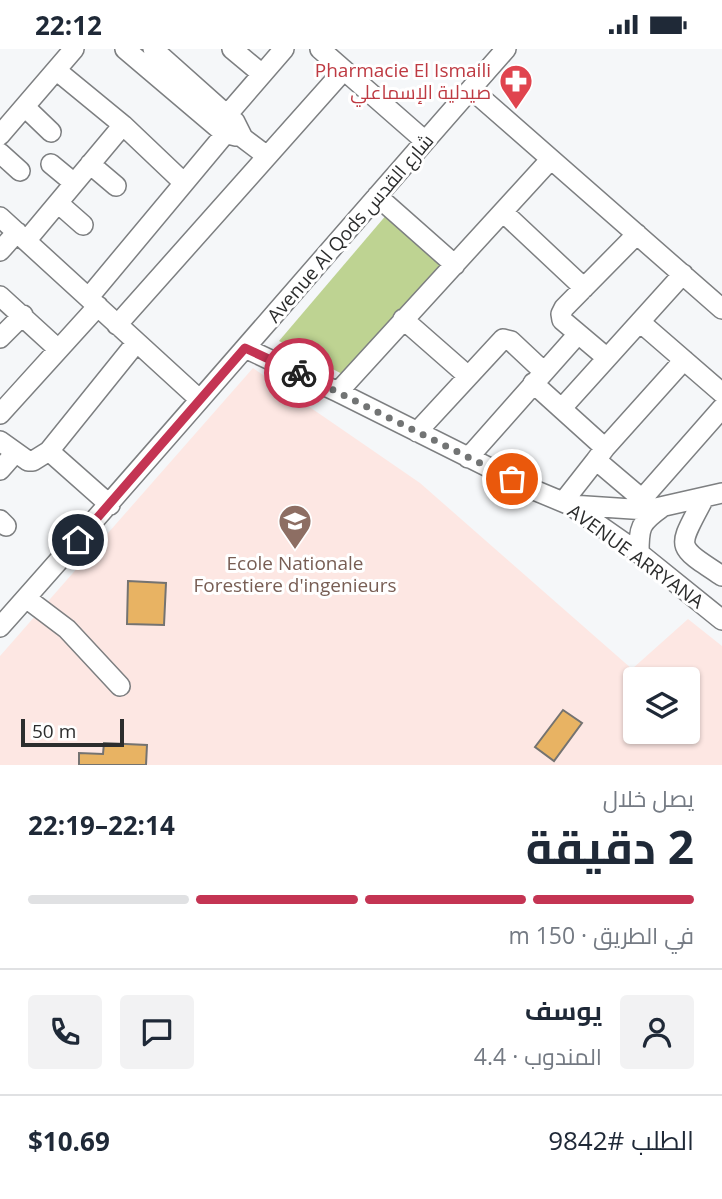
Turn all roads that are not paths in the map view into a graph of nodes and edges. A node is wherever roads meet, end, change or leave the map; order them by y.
1 (74, 49) edge
2 (125, 49) edge
3 (153, 49) edge
4 (232, 49) edge
5 (284, 49) edge
6 (320, 49) edge
7 (506, 49) edge
8 (56, 70) junction
9 (344, 70) junction
10 (262, 74) junction
11 (471, 89) junction
12 (24, 107) junction
13 (123, 125) junction
14 (233, 127) junction
15 (51, 132) dead end
16 (0, 135) edge
17 (425, 141) junction
18 (0, 153) edge
19 (267, 156) junction
20 (551, 159) junction
21 (51, 164) dead end
22 (90, 164) junction
23 (20, 171) dead end
24 (74, 183) junction
25 (184, 183) junction
26 (116, 185) dead end
27 (377, 196) junction
28 (58, 203) junction
29 (503, 212) junction
30 (0, 217) edge
31 (83, 225) dead end
32 (637, 234) junction
33 (22, 237) junction
34 (0, 251) edge
35 (455, 265) junction
36 (683, 274) junction
37 (584, 288) junction
38 (0, 296) edge
39 (94, 302) junction
40 (722, 309) edge
41 (23, 315) junction
42 (403, 319) junction
43 (640, 322) junction
44 (117, 325) junction
45 (578, 334) junction
46 (0, 338) edge
47 (136, 343) junction
48 (245, 348) junction
49 (58, 349) junction
50 (607, 358) junction
51 (684, 361) junction
52 (468, 376) junction
53 (538, 377) junction
54 (338, 392) junction
55 (722, 393) edge
56 (199, 399) junction
57 (562, 408) junction
58 (722, 408) edge
59 (0, 414) edge
60 (417, 432) junction
61 (8, 447) edge
62 (48, 451) junction
63 (600, 454) junction
64 (468, 458) junction
65 (0, 470) edge
66 (713, 496) edge
67 (566, 503) junction
68 (640, 504) junction
69 (110, 505) junction
70 (661, 508) junction
71 (639, 553) junction
72 (722, 576) edge
73 (26, 597) junction
74 (720, 615) edge
75 (0, 627) edge
76 (120, 686) dead end

1 - 8 street
2 - 14 street
3 - 14 street
4 - 10 street
5 - 10 street
6 - 9 street
7 - 11 street, Avenue Al Qods شارع القدس
8 - 12 street
8 - 13 street
9 - 17 street
9 - 19 street
10 - 14 street
11 - 17 street, Avenue Al Qods شارع القدس
11 - 20 street
12 - 15 street
12 - 16 street
13 - 22 street
13 - 25 street
14 - 19 street
14 - 25 street
17 - 27 street, Avenue Al Qods شارع القدس
18 - 23 street
19 - 44 street
20 - 29 street
20 - 32 street
21 - 24 street
22 - 24 street
22 - 26 street
24 - 28 street
25 - 39 street
27 - 35 street
27 - 48 street, Avenue Al Qods شارع القدس
28 - 31 street
28 - 33 street
29 - 35 street
29 - 37 street
30 - 33 street
32 - 36 street
32 - 37 street
33 - 34 street
33 - 39 street
35 - 42 street
36 - 40 street
36 - 43 street
37 - 45 street
38 - 41 street
39 - 44 street
39 - 49 street
41 - 46 street
41 - 49 street
42 - 52 street
42 - 54 street
43 - 50 street
43 - 51 street
44 - 47 street
45 - 50 street
45 - 53 street
47 - 56 street
47 - 62 street
48 - 54 street, AVENUE ARRYANA
48 - 56 street, Avenue Al Qods شارع القدس
49 - 59 street
50 - 57 street
51 - 55 street
51 - 63 street
52 - 53 street
52 - 60 street
53 - 57 street
53 - 64 street
54 - 60 street, AVENUE ARRYANA
56 - 69 street, Avenue Al Qods شارع القدس
57 - 63 street
58 - 68 street
60 - 64 street, AVENUE ARRYANA
61 - 62 street
61 - 65 street
62 - 69 street
63 - 67 street
63 - 68 street
64 - 67 street, AVENUE ARRYANA
66 - 70 street
66 - 72 street
67 - 68 street
67 - 71 street, AVENUE ARRYANA
68 - 70 street
69 - 73 street, Avenue Al Qods شارع القدس
70 - 71 street
71 - 74 street, AVENUE ARRYANA
73 - 75 street, Avenue Al Qods شارع القدس
73 - 76 street

